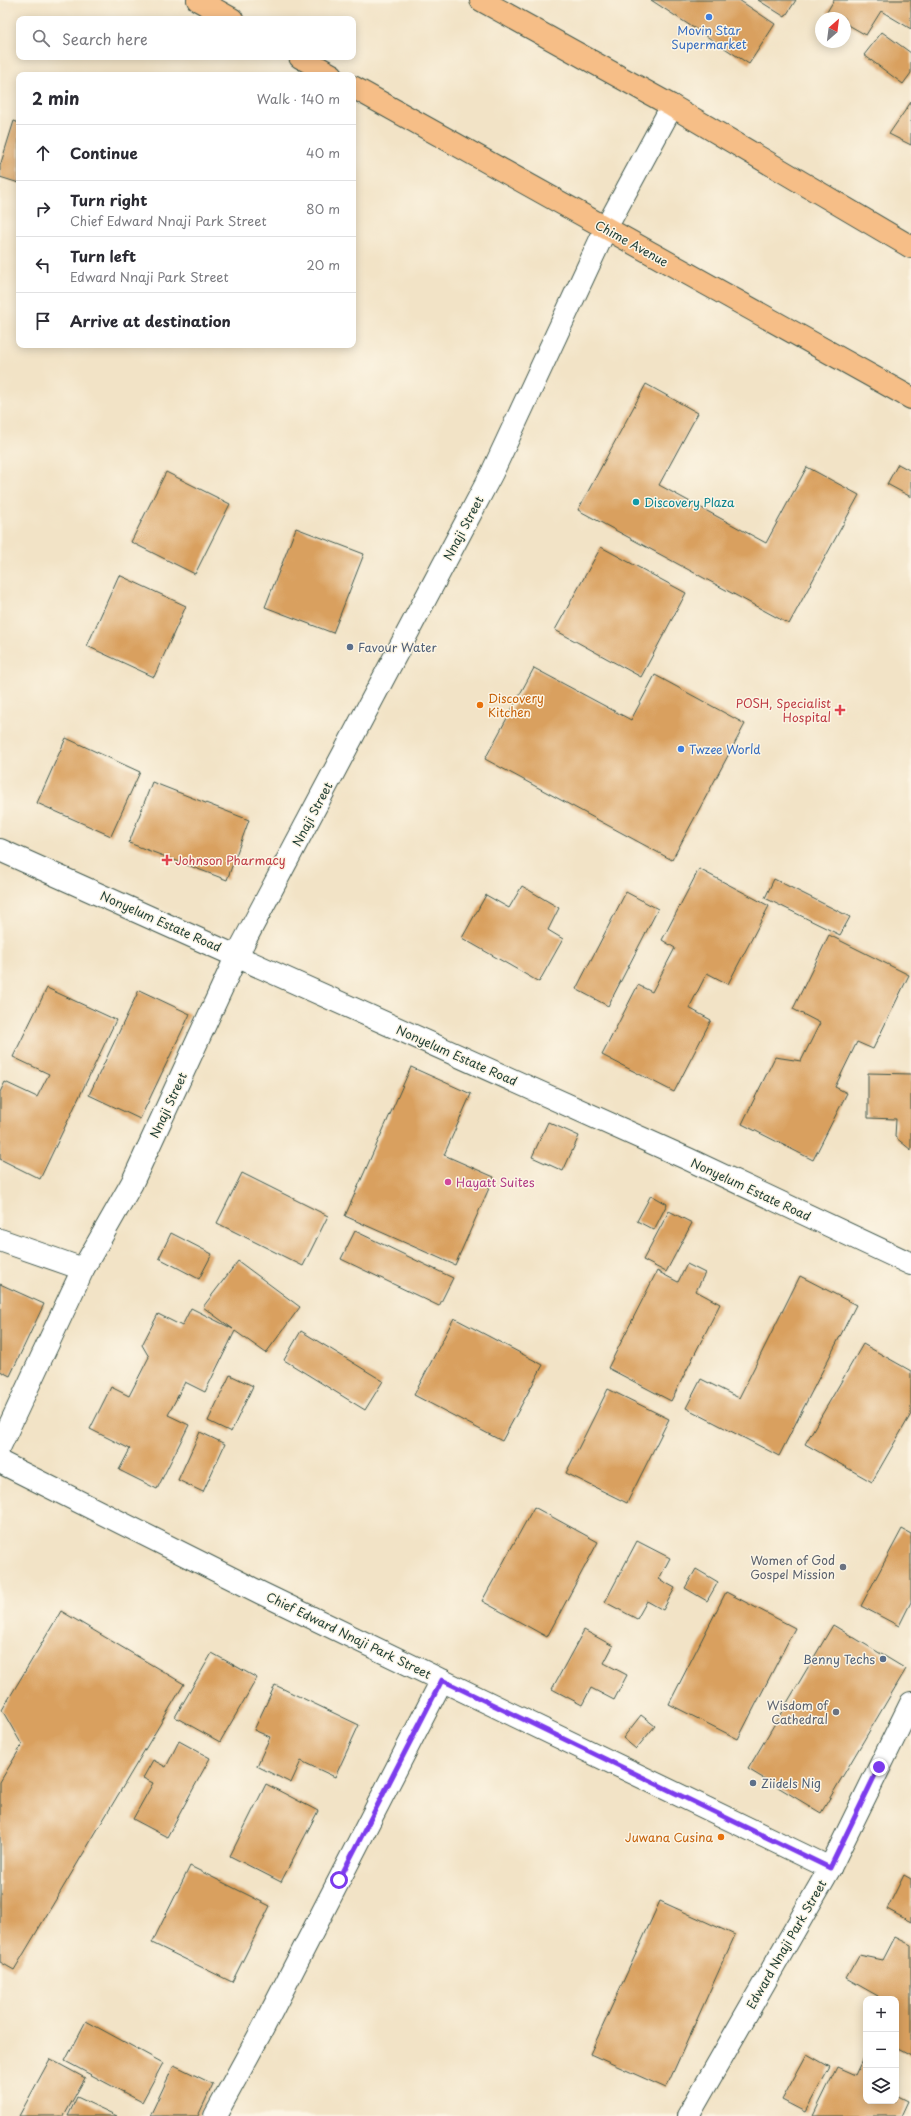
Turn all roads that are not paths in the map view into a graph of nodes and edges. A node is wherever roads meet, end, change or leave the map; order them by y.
1 (198, 0) edge
2 (481, 0) edge
3 (227, 16) edge
4 (305, 60) edge
5 (327, 72) edge
6 (356, 89) edge
7 (672, 106) junction
8 (606, 228) junction
9 (911, 247) edge
10 (911, 398) edge
11 (0, 850) edge
12 (237, 955) junction
13 (0, 1240) edge
14 (911, 1264) edge
15 (83, 1270) junction
16 (0, 1446) edge
17 (0, 1462) edge
18 (442, 1680) junction
19 (911, 1704) edge
20 (830, 1868) junction
21 (215, 2116) edge
22 (688, 2116) edge

1 - 3 main road
2 - 7 main road
4 - 5 main road
6 - 8 main road, Chime Avenue
7 - 8 street, Nnaji Street
7 - 9 main road
8 - 10 main road, Chime Avenue
8 - 12 street, Nnaji Street
11 - 12 street, Nonyelum Estate Road
12 - 14 street, Nonyelum Estate Road
12 - 15 street, Nnaji Street
13 - 15 street
15 - 16 street, Nnaji Street
17 - 18 street, Chief Edward Nnaji Park Street
18 - 20 street, Chief Edward Nnaji Park Street
18 - 21 street
19 - 20 street, Edward Nnaji Park Street
20 - 22 street, Edward Nnaji Park Street

